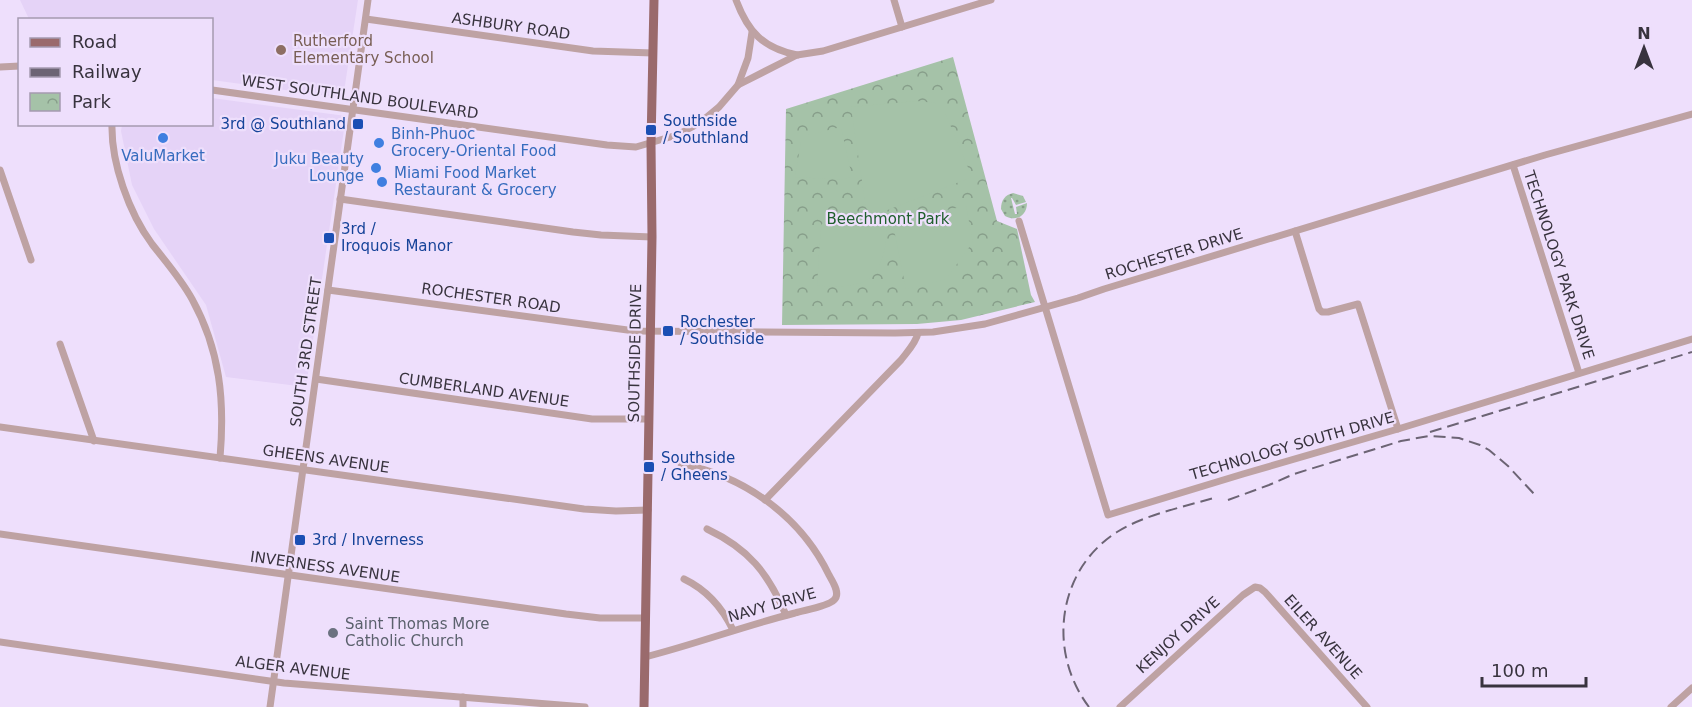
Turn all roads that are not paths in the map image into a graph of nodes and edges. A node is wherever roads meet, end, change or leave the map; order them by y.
1 (368, 0) edge
2 (654, 0) edge
3 (735, 0) edge
4 (894, 0) edge
5 (991, 0) edge
6 (366, 19) junction
7 (902, 27) junction
8 (752, 32) junction
9 (653, 53) junction
10 (797, 55) junction
11 (18, 66) edge
12 (0, 67) edge
13 (738, 85) junction
14 (213, 90) edge
15 (353, 110) junction
16 (1692, 114) edge
17 (112, 126) edge
18 (651, 144) junction
19 (1514, 165) junction
20 (0, 170) edge
21 (340, 199) junction
22 (1019, 221) dead end
23 (1295, 231) junction
24 (652, 237) junction
25 (31, 260) dead end
26 (328, 290) junction
27 (1044, 307) junction
28 (650, 331) junction
29 (918, 333) junction
30 (1692, 339) edge
31 (60, 344) dead end
32 (1579, 373) junction
33 (316, 379) junction
34 (649, 419) junction
35 (0, 427) edge
36 (1398, 429) junction
37 (94, 441) junction
38 (220, 458) junction
39 (681, 464) dead end
40 (303, 469) junction
41 (765, 500) junction
42 (648, 510) junction
43 (707, 529) dead end
44 (0, 534) edge
45 (288, 575) junction
46 (684, 579) dead end
47 (1257, 587) joint
48 (786, 615) junction
49 (646, 618) junction
50 (734, 630) junction
51 (0, 642) edge
52 (645, 657) junction
53 (274, 681) junction
54 (1692, 688) edge
55 (463, 697) junction
56 (270, 707) edge
57 (463, 707) edge
58 (585, 707) edge
59 (644, 707) edge
60 (1120, 707) edge
61 (1367, 707) edge
62 (1671, 707) edge

1 - 6 street, SOUTH 3RD STREET
2 - 9 main road, SOUTHSIDE DRIVE
3 - 8 street
4 - 7 street
5 - 7 street
6 - 9 street, ASHBURY ROAD
6 - 15 street, SOUTH 3RD STREET
7 - 10 street
8 - 10 street
8 - 13 street
9 - 18 main road, SOUTHSIDE DRIVE
10 - 13 street, WEST SOUTHLAND BOULEVARD
11 - 12 street
13 - 18 street, WEST SOUTHLAND BOULEVARD
14 - 15 street, WEST SOUTHLAND BOULEVARD
15 - 18 street, WEST SOUTHLAND BOULEVARD
15 - 21 street, SOUTH 3RD STREET
16 - 19 street, ROCHESTER DRIVE
17 - 38 street
18 - 24 main road, SOUTHSIDE DRIVE
19 - 23 street, ROCHESTER DRIVE
19 - 32 street, TECHNOLOGY PARK DRIVE
20 - 25 street
21 - 24 street
21 - 26 street, SOUTH 3RD STREET
22 - 27 street
23 - 27 street, ROCHESTER DRIVE
23 - 36 street
24 - 28 main road, SOUTHSIDE DRIVE
26 - 28 street, ROCHESTER ROAD
26 - 33 street, SOUTH 3RD STREET
27 - 29 street, ROCHESTER DRIVE
27 - 36 street, TECHNOLOGY SOUTH DRIVE
28 - 29 street, ROCHESTER DRIVE
28 - 34 main road, SOUTHSIDE DRIVE
29 - 41 street
30 - 32 street, TECHNOLOGY SOUTH DRIVE
31 - 37 street
32 - 36 street, TECHNOLOGY SOUTH DRIVE
33 - 34 street, CUMBERLAND AVENUE
33 - 40 street, SOUTH 3RD STREET
34 - 42 main road, SOUTHSIDE DRIVE
35 - 37 street, GHEENS AVENUE
37 - 38 street, GHEENS AVENUE
38 - 40 street, GHEENS AVENUE
39 - 41 street, NAVY DRIVE
40 - 42 street, GHEENS AVENUE
40 - 45 street, SOUTH 3RD STREET
41 - 48 street, NAVY DRIVE
42 - 49 main road, SOUTHSIDE DRIVE
43 - 48 street
44 - 45 street, INVERNESS AVENUE
45 - 49 street, INVERNESS AVENUE
45 - 53 street, SOUTH 3RD STREET
46 - 50 street
47 - 60 street, KENJOY DRIVE
47 - 61 street, EILER AVENUE
48 - 50 street, NAVY DRIVE
49 - 52 main road, SOUTHSIDE DRIVE
50 - 52 street, NAVY DRIVE
51 - 53 street, ALGER AVENUE
52 - 59 main road, SOUTHSIDE DRIVE
53 - 55 street, ALGER AVENUE
53 - 56 street, SOUTH 3RD STREET
54 - 62 street
55 - 57 street
55 - 58 street, ALGER AVENUE

